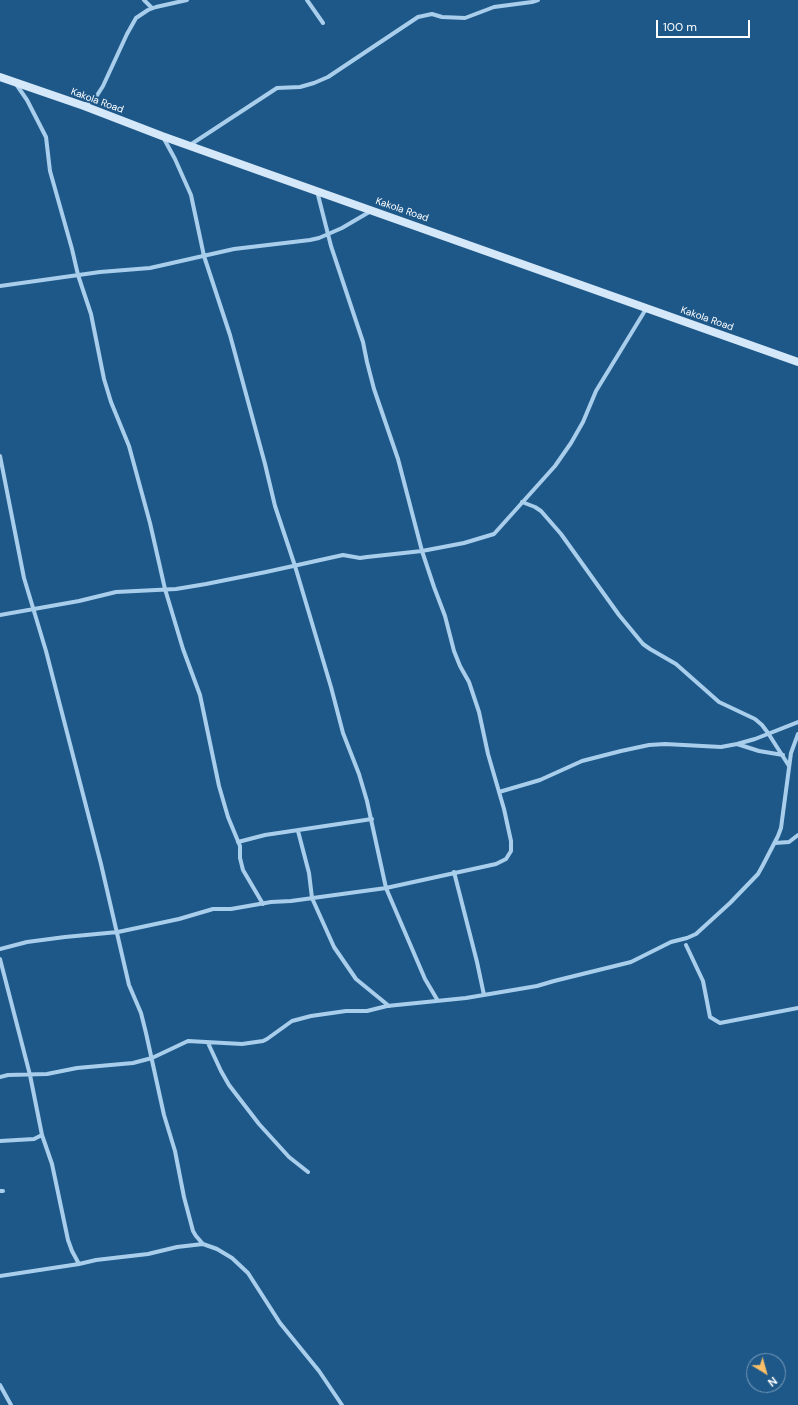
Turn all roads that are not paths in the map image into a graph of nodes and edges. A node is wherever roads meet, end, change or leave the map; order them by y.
1 (144, 0) edge
2 (187, 0) edge
3 (307, 0) edge
4 (538, 0) edge
5 (152, 8) junction
6 (323, 23) dead end
7 (0, 77) edge
8 (14, 82) junction
9 (84, 106) junction
10 (162, 136) junction
11 (189, 145) junction
12 (316, 191) junction
13 (372, 210) junction
14 (328, 234) junction
15 (204, 256) junction
16 (78, 275) junction
17 (0, 286) edge
18 (646, 308) junction
19 (798, 362) edge
20 (0, 456) edge
21 (522, 502) junction
22 (422, 551) junction
23 (295, 566) junction
24 (165, 589) junction
25 (34, 609) junction
26 (0, 615) edge
27 (798, 722) edge
28 (768, 733) junction
29 (798, 734) edge
30 (737, 744) junction
31 (783, 755) junction
32 (789, 766) junction
33 (499, 792) junction
34 (372, 819) junction
35 (298, 831) junction
36 (798, 835) edge
37 (238, 842) junction
38 (775, 843) junction
39 (454, 872) junction
40 (386, 888) junction
41 (312, 898) junction
42 (263, 904) junction
43 (118, 932) junction
44 (686, 945) dead end
45 (0, 949) edge
46 (0, 959) edge
47 (484, 995) junction
48 (438, 1001) junction
49 (389, 1006) junction
50 (798, 1008) edge
51 (208, 1043) junction
52 (152, 1058) junction
53 (30, 1075) junction
54 (0, 1077) edge
55 (42, 1135) junction
56 (0, 1141) edge
57 (308, 1172) dead end
58 (203, 1244) junction
59 (79, 1264) junction
60 (0, 1276) edge
61 (0, 1385) edge
62 (11, 1405) edge
63 (342, 1405) edge

1 - 5 street
2 - 5 street
3 - 6 street
4 - 11 street
5 - 9 street
7 - 8 main road, Kakola Road
8 - 9 main road, Kakola Road
8 - 16 street
9 - 10 main road, Kakola Road
10 - 11 main road, Kakola Road
10 - 15 street
11 - 12 main road, Kakola Road
12 - 13 main road, Kakola Road
12 - 14 street
13 - 14 street
13 - 18 main road, Kakola Road
14 - 15 street
14 - 22 street
15 - 16 street
15 - 23 street
16 - 17 street
16 - 24 street
18 - 19 main road, Kakola Road
18 - 21 street
20 - 25 street
21 - 22 street
21 - 28 street
22 - 23 street
22 - 33 street
23 - 24 street
23 - 34 street
24 - 25 street
24 - 37 street
25 - 26 street
25 - 43 street
27 - 28 street
28 - 30 street
28 - 31 street
29 - 32 street
30 - 31 street
30 - 33 street
31 - 32 street
32 - 38 street
33 - 39 street
34 - 35 street
34 - 40 street
35 - 37 street
35 - 41 street
36 - 38 street
37 - 42 street
38 - 47 street
39 - 40 street
39 - 47 street
40 - 41 street
40 - 48 street
41 - 42 street
41 - 49 street
42 - 43 street
43 - 45 street
43 - 52 street
44 - 50 street
46 - 53 street
47 - 48 street
48 - 49 street
49 - 51 street
51 - 52 street
51 - 57 street
52 - 53 street
52 - 58 street
53 - 54 street
53 - 55 street
55 - 56 street
55 - 59 street
58 - 59 street
58 - 63 street
59 - 60 street
61 - 62 street

